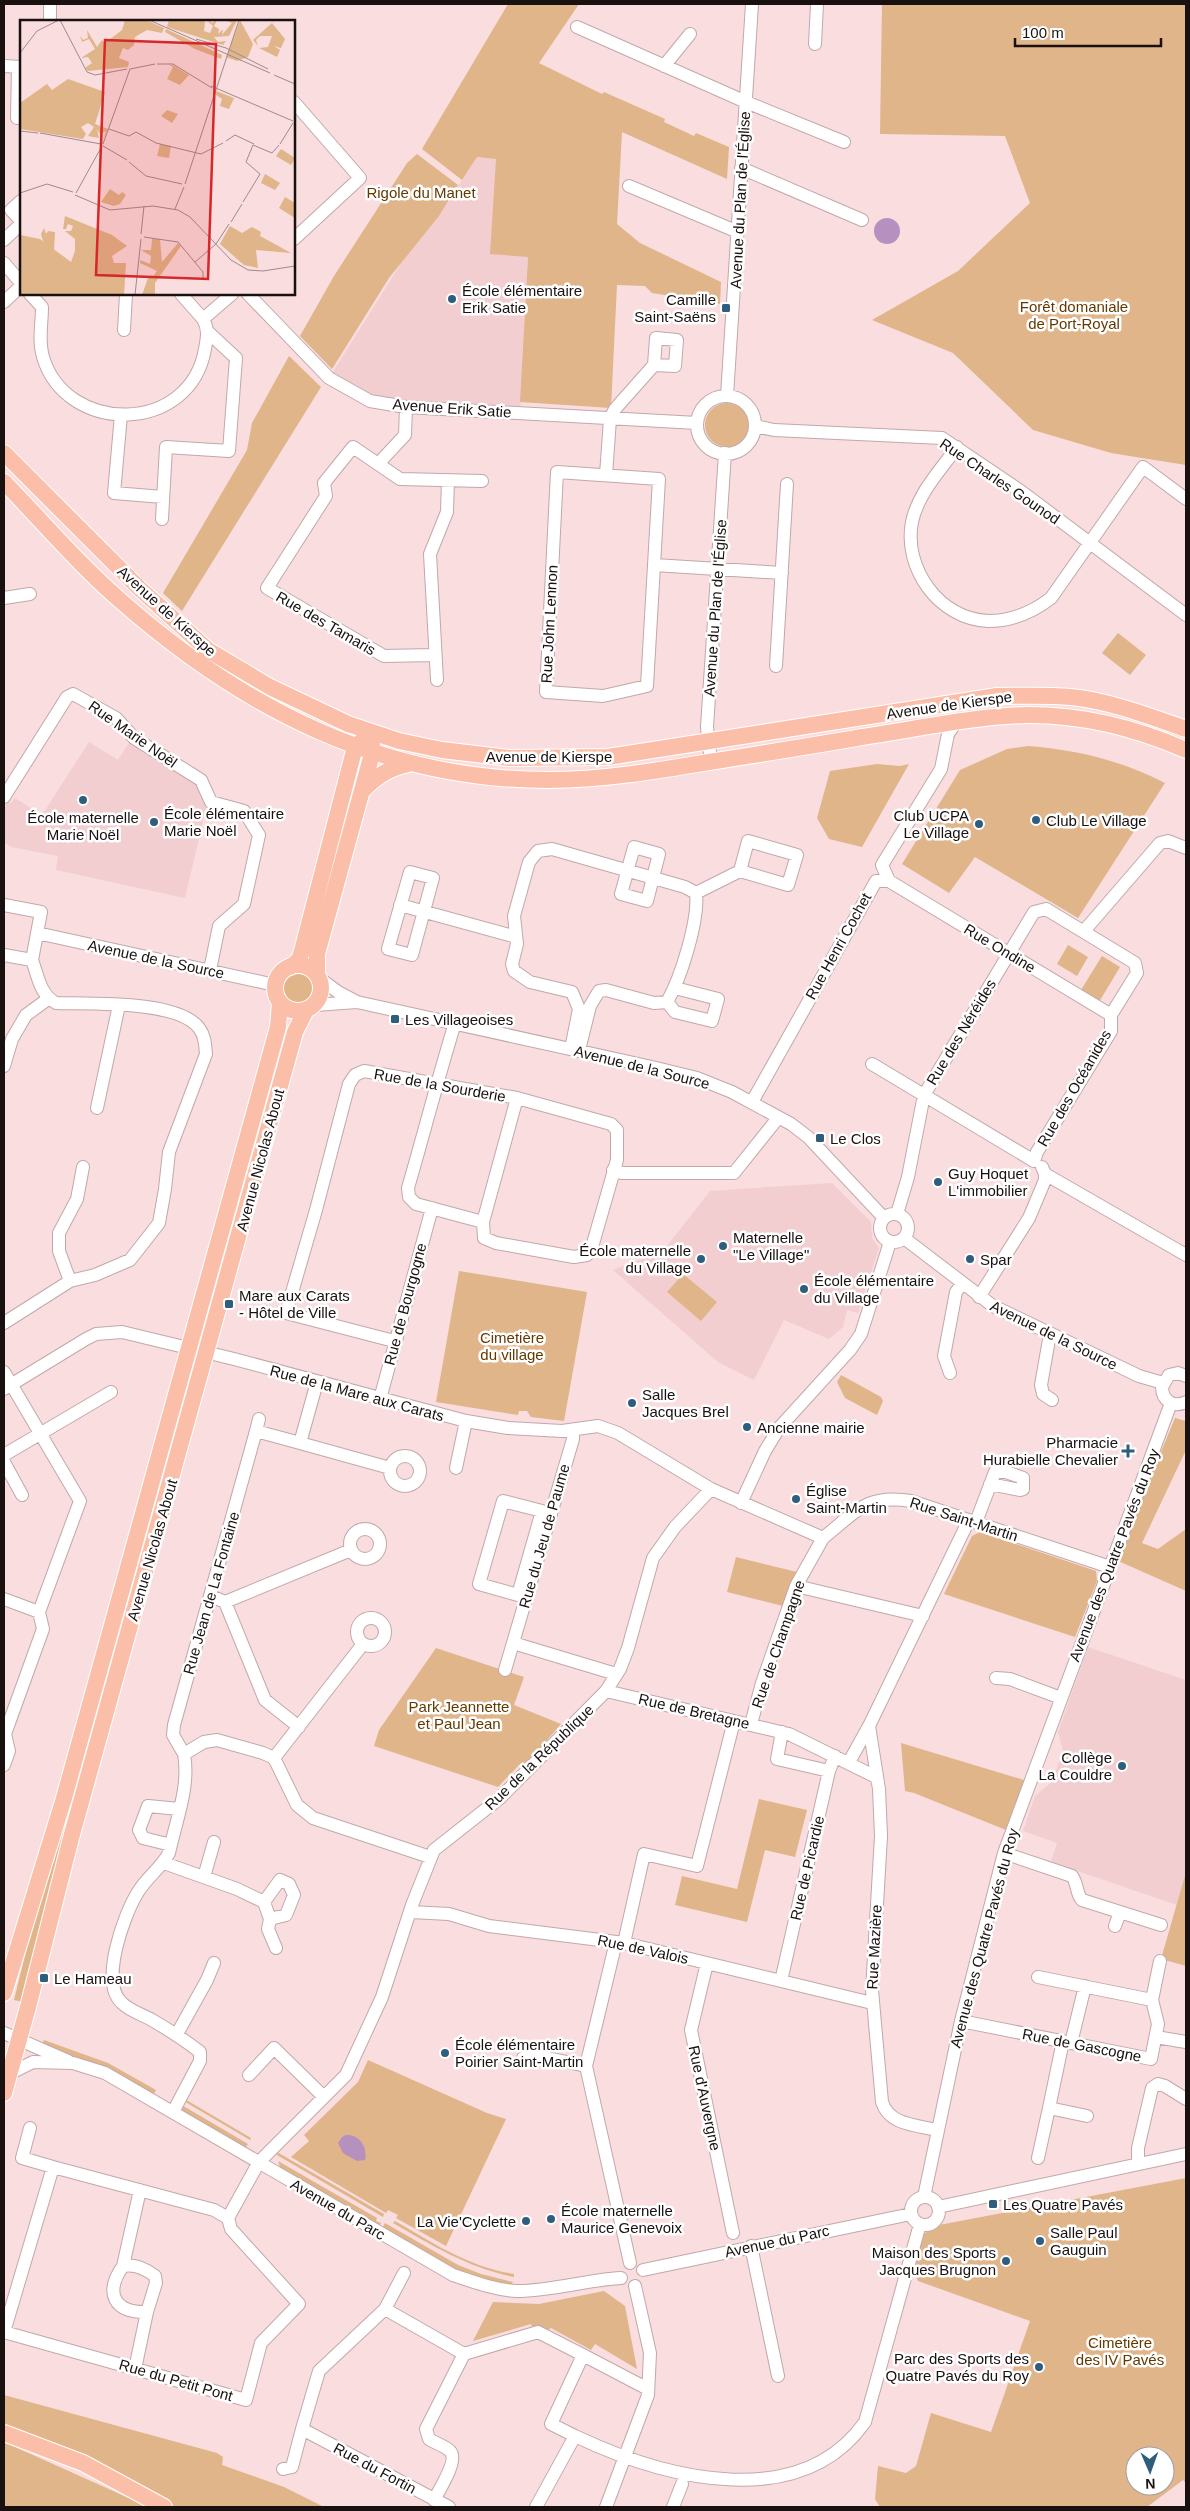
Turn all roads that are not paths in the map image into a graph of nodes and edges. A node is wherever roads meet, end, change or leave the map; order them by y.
1 (50, 4) edge
2 (752, 4) edge
3 (817, 4) edge
4 (50, 20) edge
5 (577, 27) dead end
6 (690, 34) dead end
7 (815, 44) dead end
8 (4, 66) edge
9 (664, 66) junction
10 (20, 67) edge
11 (746, 102) junction
12 (295, 103) edge
13 (17, 118) dead end
14 (844, 142) dead end
15 (741, 168) junction
16 (629, 186) dead end
17 (20, 202) edge
18 (862, 220) dead end
19 (20, 222) edge
20 (20, 224) edge
21 (738, 232) junction
22 (295, 238) edge
23 (4, 240) edge
24 (4, 263) edge
25 (20, 284) edge
26 (20, 286) edge
27 (31, 295) edge
28 (126, 295) edge
29 (182, 295) edge
30 (231, 295) edge
31 (249, 295) edge
32 (4, 302) edge
33 (203, 319) junction
34 (124, 330) dead end
35 (208, 332) junction
36 (654, 365) dead end
37 (727, 396) junction
38 (406, 407) junction
39 (121, 415) junction
40 (610, 419) junction
41 (697, 423) junction
42 (755, 426) junction
43 (957, 447) junction
44 (4, 453) edge
45 (725, 453) junction
46 (4, 459) edge
47 (378, 464) junction
48 (21, 470) junction
49 (606, 475) junction
50 (448, 480) junction
51 (482, 481) dead end
52 (4, 482) edge
53 (787, 484) dead end
54 (163, 497) junction
55 (1186, 499) edge
56 (162, 519) dead end
57 (1088, 543) junction
58 (654, 565) junction
59 (718, 570) junction
60 (782, 574) junction
61 (30, 594) dead end
62 (4, 598) edge
63 (1186, 615) edge
64 (434, 654) junction
65 (776, 666) dead end
66 (437, 680) dead end
67 (956, 722) junction
68 (1186, 729) edge
69 (372, 743) junction
70 (708, 743) junction
71 (355, 747) junction
72 (1186, 750) edge
73 (711, 762) junction
74 (413, 763) junction
75 (362, 792) junction
76 (4, 797) edge
77 (1186, 848) edge
78 (628, 870) junction
79 (740, 871) junction
80 (653, 878) junction
81 (890, 881) junction
82 (696, 893) junction
83 (4, 905) edge
84 (400, 906) junction
85 (424, 912) junction
86 (1084, 931) junction
87 (37, 932) junction
88 (516, 937) junction
89 (1008, 953) junction
90 (4, 955) edge
91 (32, 960) junction
92 (290, 966) junction
93 (210, 970) junction
94 (318, 976) junction
95 (276, 984) junction
96 (675, 988) junction
97 (48, 999) junction
98 (357, 1002) junction
99 (668, 1002) junction
100 (280, 1003) junction
101 (584, 1004) junction
102 (119, 1005) junction
103 (310, 1008) junction
104 (1111, 1015) junction
105 (455, 1023) junction
106 (575, 1050) junction
107 (872, 1064) dead end
108 (4, 1066) edge
109 (438, 1084) junction
110 (924, 1095) junction
111 (517, 1098) junction
112 (752, 1102) junction
113 (97, 1108) dead end
114 (778, 1118) junction
115 (1034, 1161) junction
116 (83, 1167) dead end
117 (613, 1170) junction
118 (1046, 1174) junction
119 (432, 1208) junction
120 (897, 1214) junction
121 (884, 1218) junction
122 (483, 1222) junction
123 (904, 1238) junction
124 (890, 1242) junction
125 (1186, 1255) edge
126 (70, 1281) junction
127 (962, 1284) junction
128 (979, 1297) junction
129 (4, 1323) edge
130 (1050, 1334) junction
131 (394, 1341) junction
132 (190, 1348) junction
133 (207, 1352) junction
134 (1185, 1371) edge
135 (4, 1372) edge
136 (950, 1373) dead end
137 (317, 1382) junction
138 (1163, 1382) junction
139 (7, 1387) edge
140 (111, 1392) dead end
141 (380, 1399) junction
142 (1052, 1400) dead end
143 (1186, 1402) edge
144 (1171, 1403) junction
145 (466, 1421) junction
146 (573, 1430) junction
147 (41, 1434) junction
148 (300, 1443) junction
149 (4, 1456) edge
150 (4, 1462) edge
151 (390, 1468) dead end
152 (456, 1468) dead end
153 (990, 1484) dead end
154 (711, 1489) junction
155 (22, 1495) dead end
156 (741, 1503) junction
157 (973, 1521) junction
158 (823, 1538) junction
159 (351, 1550) dead end
160 (1110, 1567) junction
161 (796, 1586) junction
162 (518, 1595) joint
163 (211, 1596) junction
164 (4, 1599) edge
165 (225, 1602) junction
166 (39, 1612) junction
167 (923, 1616) junction
168 (513, 1643) junction
169 (362, 1644) dead end
170 (505, 1670) dead end
171 (616, 1674) junction
172 (996, 1678) dead end
173 (606, 1691) junction
174 (1061, 1698) junction
175 (734, 1721) junction
176 (751, 1724) junction
177 (869, 1726) junction
178 (299, 1727) junction
179 (782, 1732) junction
180 (4, 1734) edge
181 (184, 1754) junction
182 (835, 1756) junction
183 (274, 1758) junction
184 (849, 1762) junction
185 (4, 1765) edge
186 (829, 1771) junction
187 (876, 1777) junction
188 (180, 1809) junction
189 (214, 1842) dead end
190 (171, 1845) junction
191 (1004, 1852) junction
192 (430, 1857) junction
193 (164, 1863) junction
194 (204, 1877) junction
195 (264, 1902) junction
196 (411, 1912) junction
197 (1120, 1912) junction
198 (270, 1919) junction
199 (1160, 1925) dead end
200 (1115, 1926) dead end
201 (620, 1942) junction
202 (276, 1948) dead end
203 (1160, 1961) dead end
204 (214, 1963) dead end
205 (707, 1963) junction
206 (1038, 1976) dead end
207 (781, 1981) junction
208 (1085, 1986) junction
209 (4, 1993) edge
210 (1152, 2000) junction
211 (872, 2003) junction
212 (961, 2020) junction
213 (4, 2033) edge
214 (177, 2034) junction
215 (1156, 2037) junction
216 (19, 2039) junction
217 (1067, 2042) junction
218 (1186, 2042) edge
219 (9, 2055) edge
220 (523, 2058) dead end
221 (33, 2062) junction
222 (73, 2063) junction
223 (586, 2066) junction
224 (10, 2074) junction
225 (249, 2075) dead end
226 (4, 2093) edge
227 (324, 2097) junction
228 (1186, 2099) edge
229 (1049, 2108) junction
230 (173, 2112) junction
231 (1088, 2116) dead end
232 (30, 2128) dead end
233 (937, 2130) junction
234 (1186, 2154) edge
235 (1038, 2158) dead end
236 (259, 2162) junction
237 (1138, 2164) junction
238 (53, 2167) junction
239 (140, 2190) junction
240 (924, 2197) junction
241 (938, 2207) junction
242 (911, 2214) junction
243 (228, 2218) junction
244 (920, 2224) junction
245 (734, 2233) dead end
246 (751, 2246) junction
247 (630, 2263) junction
248 (122, 2266) junction
249 (643, 2270) junction
250 (404, 2273) dead end
251 (621, 2278) junction
252 (635, 2286) junction
253 (385, 2309) junction
254 (147, 2312) junction
255 (4, 2333) edge
256 (464, 2354) junction
257 (583, 2355) junction
258 (135, 2369) junction
259 (778, 2376) dead end
260 (648, 2389) junction
261 (302, 2429) junction
262 (4, 2433) edge
263 (575, 2436) junction
264 (624, 2460) junction
265 (834, 2468) dead end
266 (283, 2470) dead end
267 (682, 2484) junction
268 (696, 2489) dead end
269 (434, 2500) junction
270 (164, 2507) edge
271 (449, 2507) edge
272 (536, 2507) edge
273 (606, 2507) edge
274 (673, 2507) edge

1 - 4 street
2 - 11 street, Avenue du Plan de l'Église
3 - 7 street
5 - 9 street
6 - 9 street
8 - 10 street
9 - 11 street
10 - 13 street
11 - 14 street
11 - 15 street, Avenue du Plan de l'Église
12 - 22 street
15 - 18 street
15 - 21 street, Avenue du Plan de l'Église
16 - 21 street
17 - 19 street
20 - 23 street
21 - 37 street, Avenue du Plan de l'Église
24 - 25 street
26 - 32 street
27 - 39 street
28 - 34 street
29 - 33 street
30 - 33 street
31 - 38 street, Avenue Erik Satie
33 - 35 street
35 - 39 street
35 - 54 street
36 - 40 street
37 - 41 street
37 - 42 street
38 - 40 street, Avenue Erik Satie
38 - 47 street
39 - 54 street
40 - 41 street, Avenue Erik Satie
40 - 49 street
41 - 45 street
42 - 43 street, Rue Charles Gounod
42 - 45 street
43 - 57 street, Rue Charles Gounod
43 - 57 street
44 - 48 main road, Avenue de Kierspe
45 - 59 street, Avenue du Plan de l'Église
46 - 48 main road
47 - 50 street, Rue des Tamaris
47 - 64 street, Rue des Tamaris
48 - 69 main road, Avenue de Kierspe
49 - 58 street, Rue John Lennon
49 - 58 street, Rue John Lennon
50 - 51 street, Rue des Tamaris
50 - 64 street
52 - 71 main road, Avenue de Kierspe
53 - 60 street
54 - 56 street
55 - 57 street
57 - 63 street, Rue Charles Gounod
58 - 59 street
59 - 60 street
59 - 70 street, Avenue du Plan de l'Église
60 - 65 street
61 - 62 street
64 - 66 street
67 - 72 main road, Avenue de Kierspe
67 - 73 main road, Avenue de Kierspe
67 - 81 street
68 - 70 main road, Avenue de Kierspe
69 - 70 main road, Avenue de Kierspe
69 - 71 main road, Avenue de Kierspe
69 - 74 main road, Avenue de Kierspe
69 - 75 main road, Avenue Nicolas About
70 - 73 street, Avenue du Plan de l'Église
71 - 92 main road
73 - 74 main road, Avenue de Kierspe
74 - 75 main road
75 - 94 main road, Avenue Nicolas About
76 - 93 street, Rue Marie Noël
77 - 86 street
78 - 80 street
78 - 80 street
78 - 80 street
78 - 88 street
79 - 79 street
79 - 82 street
80 - 82 street
81 - 89 street, Rue Ondine
81 - 112 street, Rue Henri Cochet
82 - 96 street
83 - 87 street
84 - 85 street
84 - 85 street
84 - 85 street
85 - 88 street
86 - 89 street, Rue des Néréides
86 - 104 street, Rue des Océanides
87 - 91 street
87 - 93 street, Avenue de la Source
88 - 101 street
89 - 104 street, Rue Ondine
89 - 110 street, Rue des Néréides
90 - 91 street
91 - 97 street
92 - 94 main road
92 - 95 main road
93 - 95 street, Avenue de la Source
94 - 98 street, Avenue de la Source
94 - 103 main road, Avenue Nicolas About
95 - 100 main road, Avenue Nicolas About
96 - 99 street
96 - 99 street
97 - 102 street
97 - 108 street
98 - 103 street, Avenue de la Source
98 - 105 street, Avenue de la Source
99 - 101 street
100 - 103 main road
100 - 132 main road, Avenue Nicolas About
101 - 106 street
102 - 113 street
102 - 126 street
103 - 133 main road, Avenue Nicolas About
104 - 115 street, Rue des Océanides
105 - 106 street, Avenue de la Source
105 - 109 street
106 - 112 street, Avenue de la Source
107 - 110 street, Rue des Océanides
109 - 111 street, Rue de la Sourderie
109 - 119 street
109 - 131 street, Rue de la Sourderie
110 - 115 street, Rue des Océanides
110 - 120 street, Rue des Néréides
111 - 117 street, Rue de la Sourderie
111 - 122 street
112 - 114 street, Avenue de la Source
114 - 117 street
114 - 121 street, Avenue de la Source
115 - 118 street, Rue des Océanides
116 - 126 street
117 - 122 street
118 - 125 street, Rue des Océanides
118 - 128 street
119 - 122 street
119 - 131 street, Rue de Bourgogne
120 - 121 street
120 - 123 street
121 - 124 street
123 - 124 street
123 - 127 street, Avenue de la Source
124 - 156 street
126 - 129 street
127 - 128 street, Avenue de la Source
127 - 136 street
128 - 130 street, Avenue de la Source
130 - 138 street, Avenue de la Source
130 - 142 street
131 - 141 street, Rue de Bourgogne
132 - 133 street, Rue de la Mare aux Carats
132 - 139 street, Rue de la Mare aux Carats
132 - 209 main road, Avenue Nicolas About
133 - 137 street, Rue de la Mare aux Carats
133 - 216 main road, Avenue Nicolas About
134 - 138 street
135 - 139 street
137 - 141 street, Rue de la Mare aux Carats
137 - 148 street
138 - 144 street
139 - 147 street
140 - 147 street
141 - 145 street, Rue de la Mare aux Carats
143 - 144 street
144 - 160 street, Avenue des Quatre Pavés du Roy
145 - 146 street, Rue de la Mare aux Carats
145 - 152 street
146 - 154 street, Rue de la Mare aux Carats
146 - 168 street, Rue du Jeu de Paume
147 - 149 street
147 - 166 street
148 - 151 street, Rue Jean de La Fontaine
148 - 163 street, Rue Jean de La Fontaine
150 - 155 street
153 - 157 street
154 - 156 street, Rue de la Mare aux Carats
154 - 171 street, Rue de la République
156 - 158 street, Rue de la Mare aux Carats
157 - 158 street, Rue Saint-Martin
157 - 160 street, Rue Saint-Martin
157 - 167 street
158 - 161 street, Rue de Champagne
159 - 165 street
160 - 174 street, Avenue des Quatre Pavés du Roy
161 - 167 street
161 - 176 street, Rue de Champagne
162 - 162 street
163 - 165 street
163 - 181 street, Rue Jean de La Fontaine
164 - 166 street
165 - 178 street
166 - 180 street
167 - 177 street
168 - 170 street, Rue du Jeu de Paume
168 - 171 street
169 - 178 street
171 - 173 street, Rue de la République
172 - 174 street
173 - 175 street, Rue de Bretagne
173 - 192 street, Rue de la République
174 - 191 street, Avenue des Quatre Pavés du Roy
175 - 176 street, Rue de Bretagne
175 - 201 street
176 - 179 street, Rue de Bretagne
177 - 184 street
177 - 187 street, Rue Mazière
178 - 183 street
179 - 182 street, Rue de Bretagne
179 - 186 street
180 - 185 street
181 - 183 street
181 - 188 street
182 - 184 street, Rue de Bretagne
182 - 186 street, Rue de Picardie
183 - 192 street
184 - 187 street, Rue de Bretagne
186 - 207 street, Rue de Picardie
187 - 211 street, Rue Mazière
188 - 190 street
188 - 190 street
189 - 194 street
190 - 193 street
191 - 197 street
191 - 212 street, Avenue des Quatre Pavés du Roy
192 - 196 street, Rue de la République
193 - 194 street
193 - 214 street
194 - 195 street
195 - 198 street
195 - 198 street
196 - 201 street, Rue de Valois
196 - 227 street, Rue de la République
197 - 199 street
197 - 200 street
198 - 202 street
201 - 205 street, Rue de Valois
201 - 223 street
203 - 210 street
204 - 214 street
205 - 207 street, Rue de Valois
205 - 245 street, Rue d'Auvergne
206 - 208 street
207 - 211 street, Rue de Valois
208 - 210 street
208 - 217 street
210 - 215 street
211 - 233 street, Rue Mazière
212 - 217 street, Rue de Gascogne
212 - 233 street, Avenue des Quatre Pavés du Roy
213 - 216 street, Avenue du Parc
214 - 230 street
215 - 217 street, Rue de Gascogne
215 - 218 street, Rue de Gascogne
216 - 219 main road, Avenue Nicolas About
216 - 222 street, Avenue du Parc
217 - 229 street
219 - 221 street, Avenue du Parc
219 - 224 main road, Avenue Nicolas About
220 - 223 street
221 - 222 street, Avenue du Parc
221 - 224 street, Avenue du Parc
222 - 230 street, Avenue du Parc
223 - 247 street
224 - 226 main road, Avenue Nicolas About
225 - 227 street
227 - 236 street, Rue de la République
228 - 237 street
229 - 231 street
229 - 235 street
230 - 236 street, Avenue du Parc
232 - 238 street
233 - 240 street, Avenue des Quatre Pavés du Roy
234 - 237 street
236 - 243 street
236 - 251 street, Avenue du Parc
237 - 241 street
238 - 239 street
238 - 255 street, Rue du Petit Pont
239 - 243 street
239 - 248 street
240 - 241 street
240 - 242 street
241 - 244 street
242 - 244 street
242 - 246 street, Avenue du Parc
243 - 258 street, Rue du Petit Pont
244 - 265 street
246 - 249 street, Avenue du Parc
246 - 259 street
247 - 249 street
247 - 251 street
248 - 254 street
248 - 254 street
249 - 252 street
250 - 253 street
251 - 252 street
252 - 260 street
253 - 256 street
253 - 261 street
254 - 258 street
255 - 258 street, Rue du Petit Pont
256 - 257 street
256 - 269 street
257 - 260 street
257 - 263 street
260 - 264 street
261 - 266 street
261 - 269 street, Rue du Fortin
262 - 270 main road
263 - 264 street
263 - 272 street
264 - 267 street
264 - 273 street
267 - 268 street
267 - 274 street
269 - 271 street, Rue du Fortin

